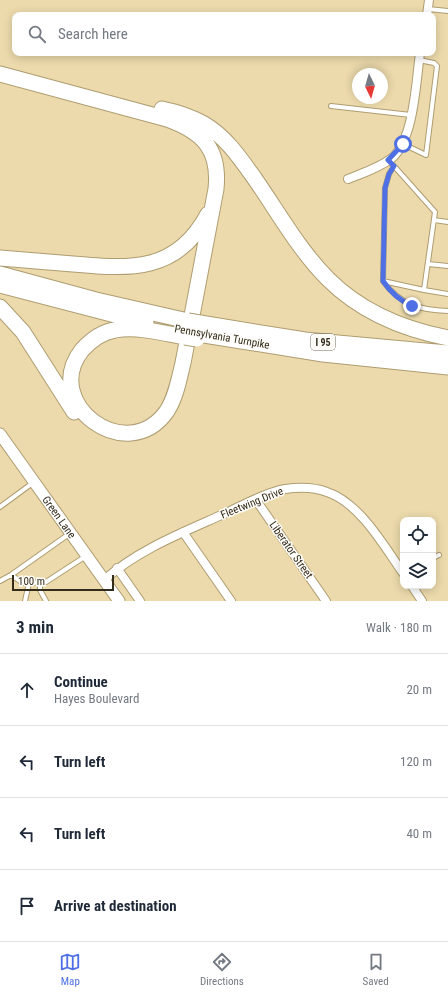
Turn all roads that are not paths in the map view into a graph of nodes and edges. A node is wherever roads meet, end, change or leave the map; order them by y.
1 (430, 0) edge
2 (448, 11) edge
3 (427, 12) edge
4 (420, 57) edge
5 (0, 66) edge
6 (0, 74) edge
7 (152, 106) junction
8 (331, 106) dead end
9 (411, 115) junction
10 (403, 144) junction
11 (391, 163) junction
12 (348, 179) dead end
13 (214, 201) junction
14 (434, 220) junction
15 (448, 222) edge
16 (0, 258) edge
17 (428, 264) junction
18 (448, 266) edge
19 (0, 274) edge
20 (383, 281) junction
21 (0, 285) edge
22 (424, 290) junction
23 (448, 294) edge
24 (0, 307) edge
25 (448, 311) edge
26 (192, 331) junction
27 (448, 338) edge
28 (448, 353) edge
29 (448, 367) edge
30 (0, 434) edge
31 (34, 482) junction
32 (256, 500) junction
33 (0, 507) edge
34 (184, 532) junction
35 (71, 533) junction
36 (439, 555) dead end
37 (87, 556) junction
38 (436, 556) edge
39 (117, 568) junction
40 (400, 569) edge
41 (11, 575) junction
42 (104, 580) junction
43 (0, 581) edge
44 (29, 583) junction
45 (40, 583) junction
46 (414, 589) edge
47 (25, 601) edge
48 (46, 601) edge
49 (119, 601) edge
50 (140, 601) edge
51 (231, 601) edge
52 (326, 601) edge
53 (422, 601) edge

1 - 3 street
2 - 3 lane
4 - 9 street
4 - 10 lane
5 - 7 highway
6 - 13 highway
7 - 24 highway
7 - 27 highway
8 - 9 lane
9 - 10 street
10 - 11 street
11 - 12 street
11 - 14 lane
11 - 20 lane
13 - 16 highway
13 - 26 highway
14 - 15 lane
14 - 17 lane
17 - 18 lane
17 - 22 lane
19 - 26 highway, Pennsylvania Turnpike / I 95
20 - 22 lane
20 - 25 lane
21 - 26 highway, Pennsylvania Turnpike / I 95
22 - 23 lane
26 - 28 highway, Pennsylvania Turnpike / I 95
26 - 29 highway, Pennsylvania Turnpike / I 95
30 - 31 street, Green Lane
31 - 33 lane
31 - 35 street, Green Lane
32 - 34 street, Fleetwing Drive
32 - 40 street, Fleetwing Drive
32 - 52 street, Liberator Street
34 - 39 street, Fleetwing Drive
34 - 51 street
35 - 37 street, Green Lane
35 - 41 lane
36 - 38 lane
37 - 42 street, Green Lane
37 - 45 lane
39 - 42 street, Fleetwing Drive
39 - 50 street
41 - 43 lane
41 - 44 lane
42 - 49 street, Green Lane
44 - 45 lane
44 - 47 lane
45 - 48 lane
46 - 53 street

